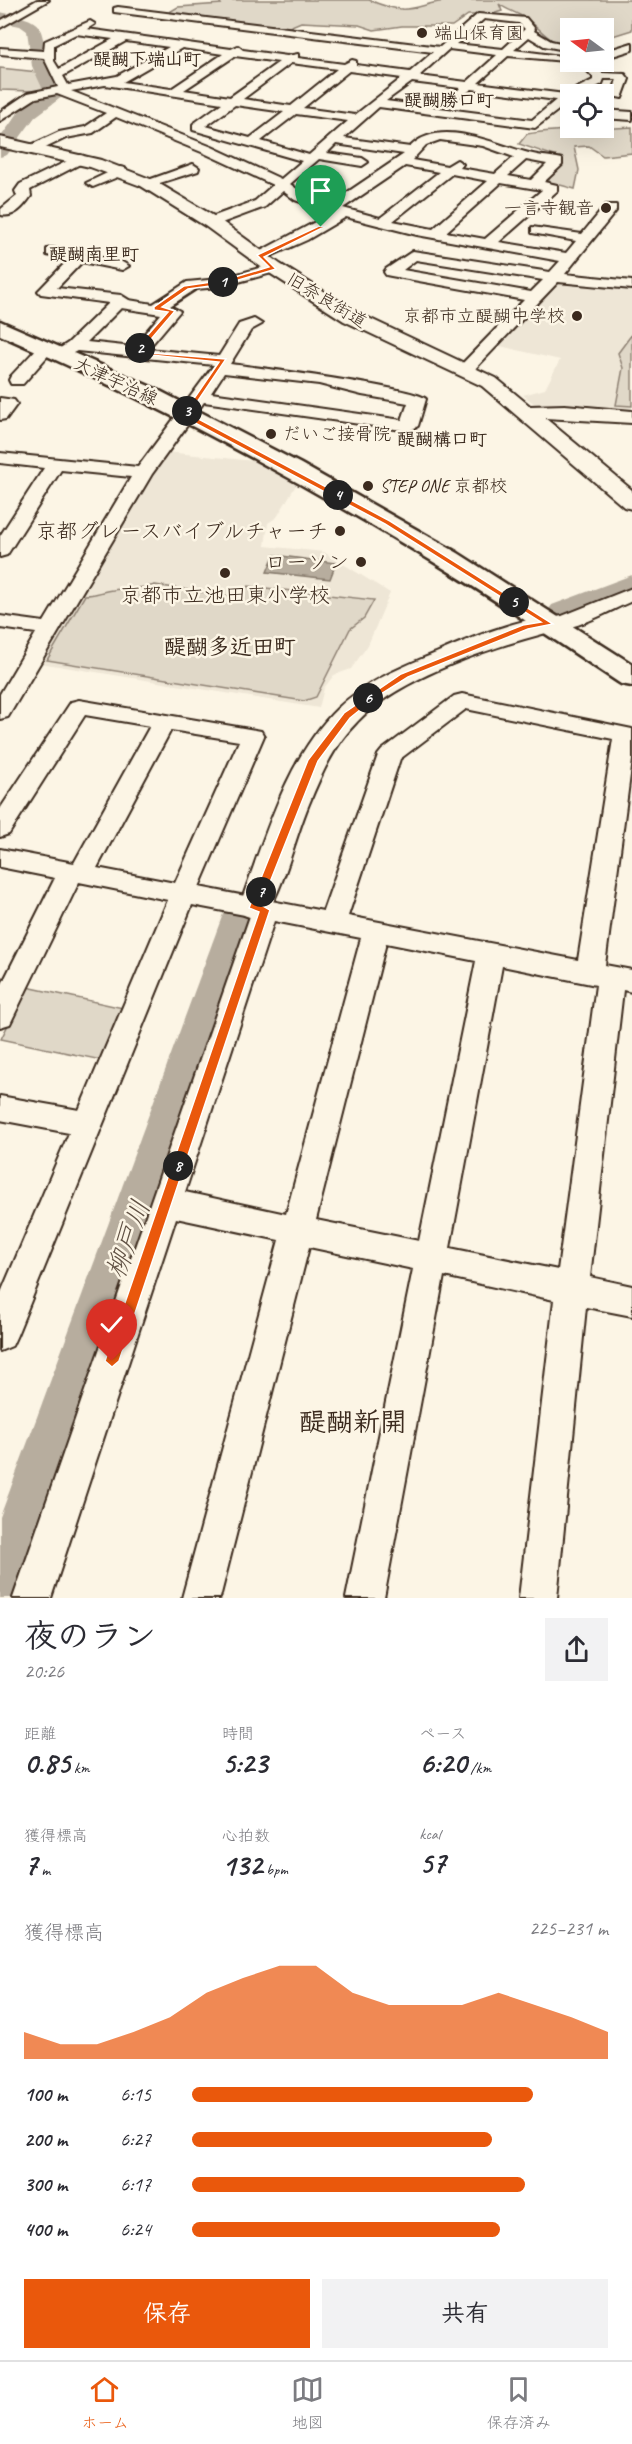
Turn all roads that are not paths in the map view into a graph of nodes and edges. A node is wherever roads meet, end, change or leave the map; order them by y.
1 (44, 0) edge
2 (137, 0) edge
3 (118, 10) junction
4 (167, 12) junction
5 (107, 15) dead end
6 (6, 20) edge
7 (97, 20) dead end
8 (217, 22) junction
9 (271, 28) junction
10 (75, 31) junction
11 (528, 32) junction
12 (323, 35) junction
13 (124, 37) junction
14 (379, 42) junction
15 (179, 45) junction
16 (560, 47) edge
17 (445, 48) junction
18 (628, 48) edge
19 (73, 50) dead end
20 (0, 51) edge
21 (48, 52) junction
22 (96, 52) junction
23 (504, 52) junction
24 (232, 53) junction
25 (632, 59) edge
26 (560, 60) edge
27 (288, 61) junction
28 (345, 68) junction
29 (595, 72) edge
30 (56, 75) junction
31 (599, 76) junction
32 (410, 77) junction
33 (109, 83) junction
34 (594, 84) edge
35 (470, 85) junction
36 (533, 89) junction
37 (58, 91) junction
38 (174, 92) junction
39 (614, 96) edge
40 (618, 96) junction
41 (632, 96) edge
42 (233, 100) junction
43 (560, 100) edge
44 (376, 103) junction
45 (560, 107) edge
46 (294, 109) junction
47 (442, 112) junction
48 (113, 114) junction
49 (560, 115) edge
50 (614, 115) edge
51 (632, 116) edge
52 (0, 117) edge
53 (358, 119) junction
54 (504, 120) junction
55 (552, 125) dead end
56 (335, 140) junction
57 (253, 142) junction
58 (4, 143) edge
59 (485, 143) junction
60 (35, 148) junction
61 (523, 156) junction
62 (316, 157) junction
63 (407, 157) junction
64 (80, 159) junction
65 (362, 162) dead end
66 (193, 168) dead end
67 (33, 170) dead end
68 (450, 170) junction
69 (120, 171) junction
70 (50, 174) junction
71 (499, 178) junction
72 (93, 183) dead end
73 (147, 183) junction
74 (283, 185) junction
75 (539, 185) junction
76 (611, 208) dead end
77 (338, 211) junction
78 (6, 212) dead end
79 (211, 222) junction
80 (383, 222) junction
81 (537, 230) dead end
82 (437, 233) junction
83 (586, 239) junction
84 (489, 243) junction
85 (52, 252) dead end
86 (79, 257) junction
87 (571, 258) junction
88 (267, 262) junction
89 (468, 265) junction
90 (122, 266) dead end
91 (554, 277) junction
92 (451, 283) junction
93 (632, 285) edge
94 (535, 297) junction
95 (118, 303) junction
96 (157, 308) junction
97 (254, 324) dead end
98 (4, 332) edge
99 (60, 350) junction
100 (136, 353) junction
101 (222, 364) junction
102 (465, 370) junction
103 (17, 380) dead end
104 (0, 403) edge
105 (192, 405) junction
106 (528, 412) junction
107 (0, 415) edge
108 (632, 417) edge
109 (0, 458) edge
110 (56, 464) junction
111 (143, 473) junction
112 (632, 502) edge
113 (0, 551) edge
114 (632, 594) edge
115 (0, 622) edge
116 (549, 624) junction
117 (50, 629) junction
118 (632, 677) edge
119 (0, 711) edge
120 (164, 721) junction
121 (632, 736) edge
122 (0, 828) edge
123 (0, 858) edge
124 (76, 873) junction
125 (183, 894) junction
126 (260, 909) junction
127 (332, 923) junction
128 (376, 931) junction
129 (491, 954) junction
130 (611, 977) edge
131 (0, 1016) edge
132 (0, 1108) edge
133 (87, 1124) junction
134 (165, 1202) junction
135 (297, 1230) junction
136 (431, 1258) junction
137 (572, 1288) junction
138 (632, 1301) edge
139 (0, 1335) edge
140 (32, 1598) edge
141 (201, 1598) edge
142 (365, 1598) edge
143 (538, 1598) edge

1 - 6 street
2 - 3 street
3 - 4 street
3 - 5 street
4 - 8 street
4 - 13 street
7 - 10 street
8 - 9 street
8 - 15 street
9 - 12 street
9 - 24 street
10 - 13 street
10 - 21 street
11 - 16 street
11 - 17 street
11 - 23 street
12 - 14 street
12 - 27 street
13 - 15 street
13 - 22 street
14 - 17 street
14 - 28 street
15 - 24 street
15 - 33 street
17 - 23 street
17 - 32 street
18 - 25 street
19 - 22 street
20 - 21 street
21 - 30 street
22 - 30 street
23 - 26 street
23 - 35 street
24 - 27 street
24 - 38 street
27 - 28 street
27 - 42 street
28 - 32 street
28 - 46 street
29 - 31 street
30 - 37 street
31 - 34 street
31 - 40 street
32 - 35 street
32 - 44 street
33 - 37 street
33 - 38 street
35 - 36 street
35 - 47 street
36 - 43 street
36 - 54 street
37 - 48 street
37 - 52 street
38 - 42 street
39 - 40 street
40 - 41 street
42 - 46 street
42 - 57 street
44 - 47 street
44 - 53 street
45 - 54 street
46 - 53 street
46 - 57 street
47 - 54 street
48 - 60 street
48 - 74 street
49 - 55 street
50 - 51 street
53 - 56 street
56 - 62 street
56 - 63 street
57 - 62 street
58 - 60 street, 旧奈良街道
59 - 61 street
59 - 63 street
59 - 68 street
60 - 64 street, 旧奈良街道
61 - 71 street
61 - 75 street
62 - 65 street
62 - 74 street
63 - 68 street
63 - 77 street
64 - 69 street, 旧奈良街道
64 - 70 street
66 - 73 street
67 - 70 street
68 - 71 street
68 - 80 street
69 - 72 street
69 - 73 street, 旧奈良街道
70 - 78 street
71 - 75 street
71 - 82 street
73 - 79 street, 旧奈良街道
74 - 77 street
74 - 79 street
75 - 84 street
76 - 83 street
77 - 80 street
77 - 88 street
79 - 88 street, 旧奈良街道
80 - 82 street
81 - 83 street
82 - 84 street
83 - 87 street
84 - 87 street
85 - 86 street
86 - 90 street
86 - 95 street
87 - 91 street
88 - 96 street
88 - 102 street, 旧奈良街道
89 - 91 street
89 - 92 street
89 - 92 street
91 - 93 street
91 - 94 street
92 - 94 street
94 - 102 street
95 - 96 street
95 - 99 street
96 - 100 street
97 - 101 street
98 - 99 main road, 大津宇治線
99 - 100 street
99 - 103 street
99 - 105 main road, 大津宇治線
100 - 101 street
101 - 105 street
101 - 105 street
102 - 106 street, 旧奈良街道
104 - 107 street
105 - 111 street
105 - 116 main road, 大津宇治線
106 - 108 street
106 - 112 street, 旧奈良街道
109 - 110 street
110 - 111 street
110 - 113 street
111 - 117 street
114 - 116 street
115 - 117 street
116 - 118 main road, 大津宇治線
116 - 126 street
117 - 119 street
120 - 122 street
120 - 124 street
120 - 125 street
121 - 127 street
121 - 130 street
123 - 124 street
124 - 125 street
124 - 131 street
125 - 126 street
125 - 133 street
126 - 127 street
126 - 134 street
127 - 128 street
128 - 129 street
128 - 135 street
129 - 130 street
129 - 136 street
130 - 137 street
132 - 133 street
133 - 139 street
134 - 135 street
134 - 140 street
135 - 136 street
135 - 141 street
136 - 137 street
136 - 142 street
137 - 138 street
137 - 143 street

